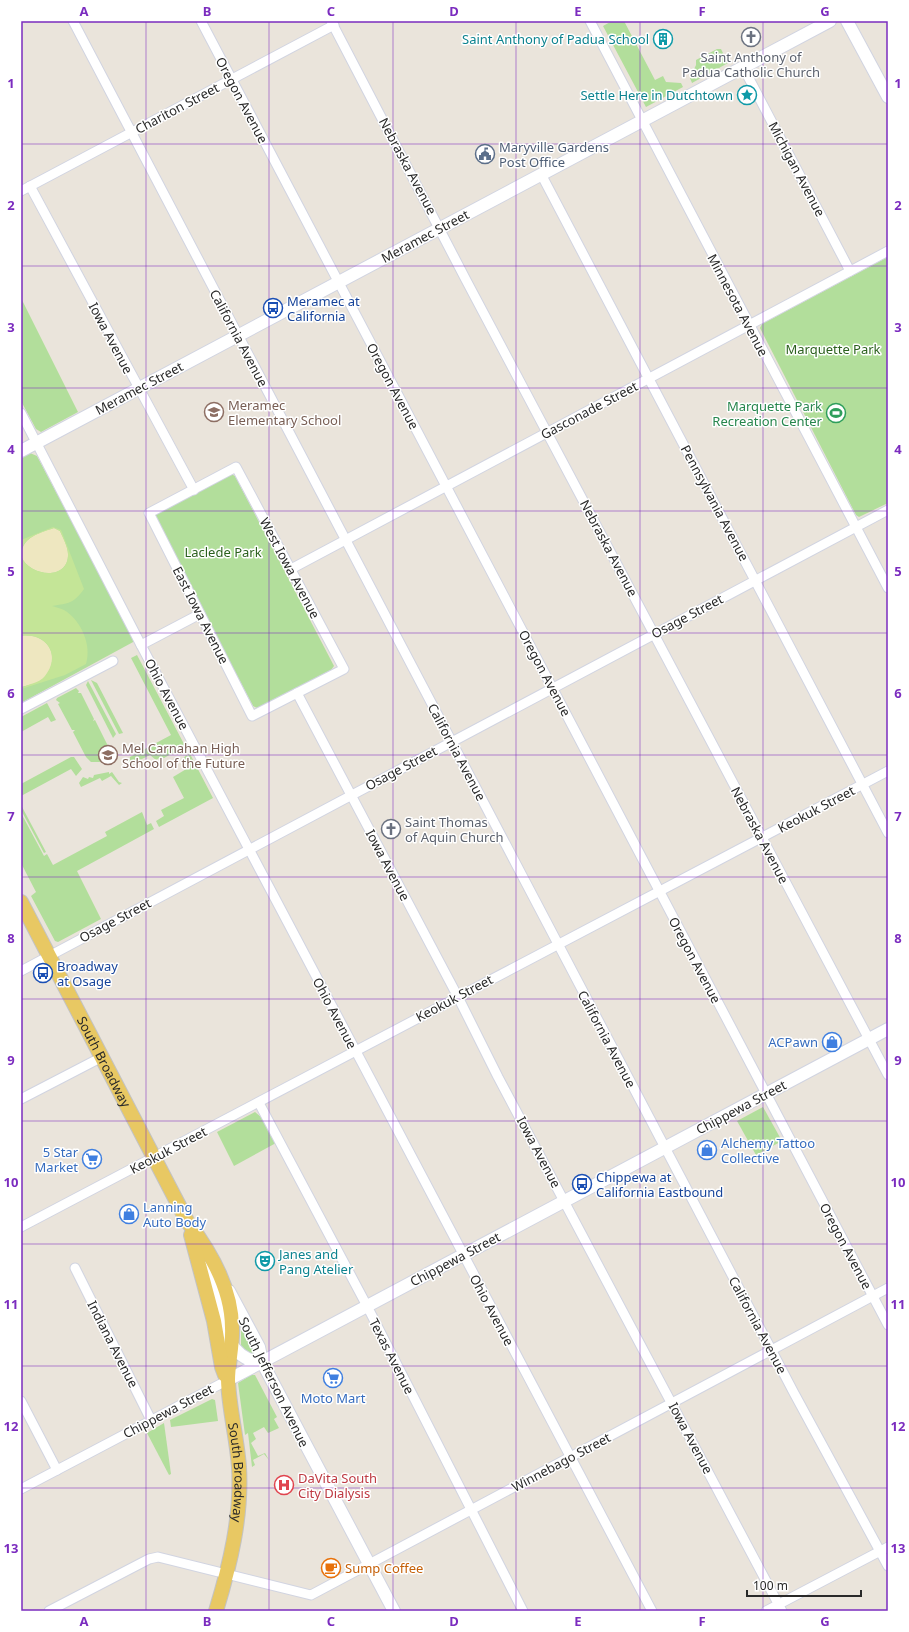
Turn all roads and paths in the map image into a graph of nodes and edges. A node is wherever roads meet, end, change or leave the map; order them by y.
1 (73, 21) edge
2 (201, 21) edge
3 (590, 21) edge
4 (830, 21) edge
5 (847, 21) edge
6 (333, 23) edge
7 (743, 67) junction
8 (232, 79) junction
9 (888, 97) edge
10 (642, 120) junction
11 (131, 133) junction
12 (541, 174) junction
13 (30, 186) junction
14 (21, 191) edge
15 (440, 228) junction
16 (888, 251) edge
17 (850, 271) junction
18 (338, 282) junction
19 (748, 325) junction
20 (238, 336) junction
21 (649, 378) junction
22 (138, 388) junction
23 (21, 413) edge
24 (547, 432) junction
25 (37, 442) junction
26 (21, 451) edge
27 (446, 486) junction
28 (194, 490) junction
29 (888, 510) edge
30 (857, 527) junction
31 (345, 540) junction
32 (291, 569) junction
33 (755, 580) junction
34 (888, 588) edge
35 (200, 614) junction
36 (654, 633) junction
37 (141, 645) junction
38 (113, 661) dead end
39 (552, 688) junction
40 (297, 693) junction
41 (21, 709) edge
42 (451, 741) junction
43 (888, 771) edge
44 (863, 785) junction
45 (351, 794) junction
46 (888, 832) edge
47 (762, 838) junction
48 (248, 849) junction
49 (659, 891) junction
50 (21, 902) edge
51 (558, 944) junction
52 (48, 955) junction
53 (21, 971) edge
54 (458, 996) junction
55 (888, 1029) edge
56 (869, 1039) junction
57 (355, 1050) junction
58 (102, 1057) junction
59 (888, 1075) edge
60 (766, 1093) junction
61 (21, 1099) edge
62 (259, 1103) junction
63 (665, 1147) junction
64 (154, 1157) junction
65 (565, 1200) junction
66 (187, 1221) junction
67 (21, 1227) edge
68 (463, 1255) junction
69 (200, 1265) junction
70 (74, 1268) dead end
71 (223, 1280) junction
72 (888, 1288) edge
73 (873, 1296) junction
74 (367, 1306) junction
75 (888, 1325) edge
76 (232, 1344) junction
77 (771, 1350) junction
78 (262, 1362) junction
79 (228, 1380) junction
80 (21, 1401) edge
81 (672, 1403) junction
82 (152, 1420) junction
83 (570, 1457) junction
84 (57, 1470) junction
85 (21, 1489) edge
86 (472, 1509) junction
87 (884, 1549) edge
88 (368, 1564) junction
89 (888, 1566) edge
90 (226, 1574) junction
91 (780, 1608) edge
92 (50, 1611) edge
93 (216, 1611) edge
94 (394, 1611) edge
95 (524, 1611) edge
96 (652, 1611) edge
97 (766, 1611) edge

1 - 11 street, California Avenue
2 - 8 street, Oregon Avenue
3 - 10 street, Minnesota Avenue
4 - 7 main road, Meramec Street
5 - 9 main road
6 - 8 street, Chariton Street
6 - 15 street, Nebraska Avenue
7 - 10 main road, Meramec Street
7 - 17 street, Michigan Avenue
8 - 11 street, Chariton Street
8 - 18 street, Oregon Avenue
10 - 12 main road, Meramec Street
10 - 19 street, Minnesota Avenue
11 - 13 street, Chariton Street
11 - 20 street, California Avenue
12 - 15 main road, Meramec Street
12 - 21 street, Pennsylvania Avenue
13 - 14 street, Chariton Street
13 - 22 street, Iowa Avenue
15 - 18 main road, Meramec Street
15 - 24 street, Nebraska Avenue
16 - 17 street, Gasconade Street
17 - 19 street, Gasconade Street
18 - 20 main road, Meramec Street
18 - 27 street, Oregon Avenue
19 - 21 street, Gasconade Street
19 - 30 street, Minnesota Avenue
20 - 22 main road, Meramec Street
20 - 31 street, California Avenue
21 - 24 street, Gasconade Street
21 - 33 street, Pennsylvania Avenue
22 - 25 main road, Meramec Street
22 - 28 street, Iowa Avenue
23 - 25 street, Ohio Avenue
24 - 27 street, Gasconade Street
24 - 36 street, Nebraska Avenue
25 - 26 main road, Meramec Street
25 - 37 street, Ohio Avenue
27 - 31 street, Gasconade Street
27 - 39 street, Oregon Avenue
28 - 32 street, West Iowa Avenue
28 - 35 street, East Iowa Avenue
29 - 30 street, Osage Street
30 - 33 street, Osage Street
30 - 34 street, Minnesota Avenue
31 - 32 street, Gasconade Street
31 - 42 street, California Avenue
32 - 40 street, West Iowa Avenue
33 - 36 street, Osage Street
33 - 44 street, Pennsylvania Avenue
35 - 37 street
35 - 40 street, East Iowa Avenue
36 - 39 street, Osage Street
36 - 47 street, Nebraska Avenue
37 - 48 street, Ohio Avenue
38 - 41 street
39 - 42 street, Osage Street
39 - 49 street, Oregon Avenue
40 - 45 street, Iowa Avenue
42 - 45 street, Osage Street
42 - 51 street, California Avenue
43 - 44 street, Keokuk Street
44 - 46 street, Pennsylvania Avenue
44 - 47 street, Keokuk Street
45 - 48 street, Osage Street
45 - 54 street, Iowa Avenue
47 - 49 street, Keokuk Street
47 - 56 street, Nebraska Avenue
48 - 52 street, Osage Street
48 - 57 street, Ohio Avenue
49 - 51 street, Keokuk Street
49 - 60 street, Oregon Avenue
50 - 52 main road, South Broadway
51 - 54 street, Keokuk Street
51 - 63 street, California Avenue
52 - 53 street, Osage Street
52 - 58 main road, South Broadway
54 - 57 street, Keokuk Street
54 - 65 street, Iowa Avenue
55 - 56 main road, Chippewa Street
56 - 59 street, Nebraska Avenue
56 - 60 main road, Chippewa Street
57 - 62 street, Keokuk Street
57 - 68 street, Ohio Avenue
58 - 61 street
58 - 64 main road, South Broadway
60 - 63 main road, Chippewa Street
60 - 73 street, Oregon Avenue
62 - 64 street, Keokuk Street
62 - 74 street, Texas Avenue
63 - 65 main road, Chippewa Street
63 - 77 street, California Avenue
64 - 66 main road, South Broadway
64 - 67 street, Keokuk Street
65 - 68 main road, Chippewa Street
65 - 81 street, Iowa Avenue
66 - 69 main road, South Broadway
66 - 71 main road, South Broadway
68 - 74 main road, Chippewa Street
68 - 83 street, Ohio Avenue
69 - 76 main road
69 - 79 main road, South Broadway
70 - 82 street, Indiana Avenue
71 - 76 main road, South Broadway
71 - 78 main road, South Jefferson Avenue
72 - 73 street, Winnebago Street
73 - 75 street, Oregon Avenue
73 - 77 street, Winnebago Street
74 - 78 main road, Chippewa Street
74 - 86 street, Texas Avenue
76 - 78 main road
76 - 79 main road, South Broadway
77 - 81 street, Winnebago Street
77 - 87 street, California Avenue
78 - 79 main road, Chippewa Street
78 - 88 main road, South Jefferson Avenue
79 - 82 street, Chippewa Street
79 - 90 main road, South Broadway
80 - 84 street
81 - 83 street, Winnebago Street
81 - 91 street, Iowa Avenue
82 - 84 street, Chippewa Street
83 - 86 street, Winnebago Street
83 - 96 street, Ohio Avenue
84 - 85 street, Chippewa Street
86 - 88 street, Winnebago Street
86 - 95 street, Texas Avenue
87 - 89 street, California Avenue
87 - 91 street
88 - 90 street, Winnebago Street
88 - 94 main road, South Jefferson Avenue
90 - 92 street, Winnebago Street
90 - 93 main road, South Broadway
91 - 97 street

